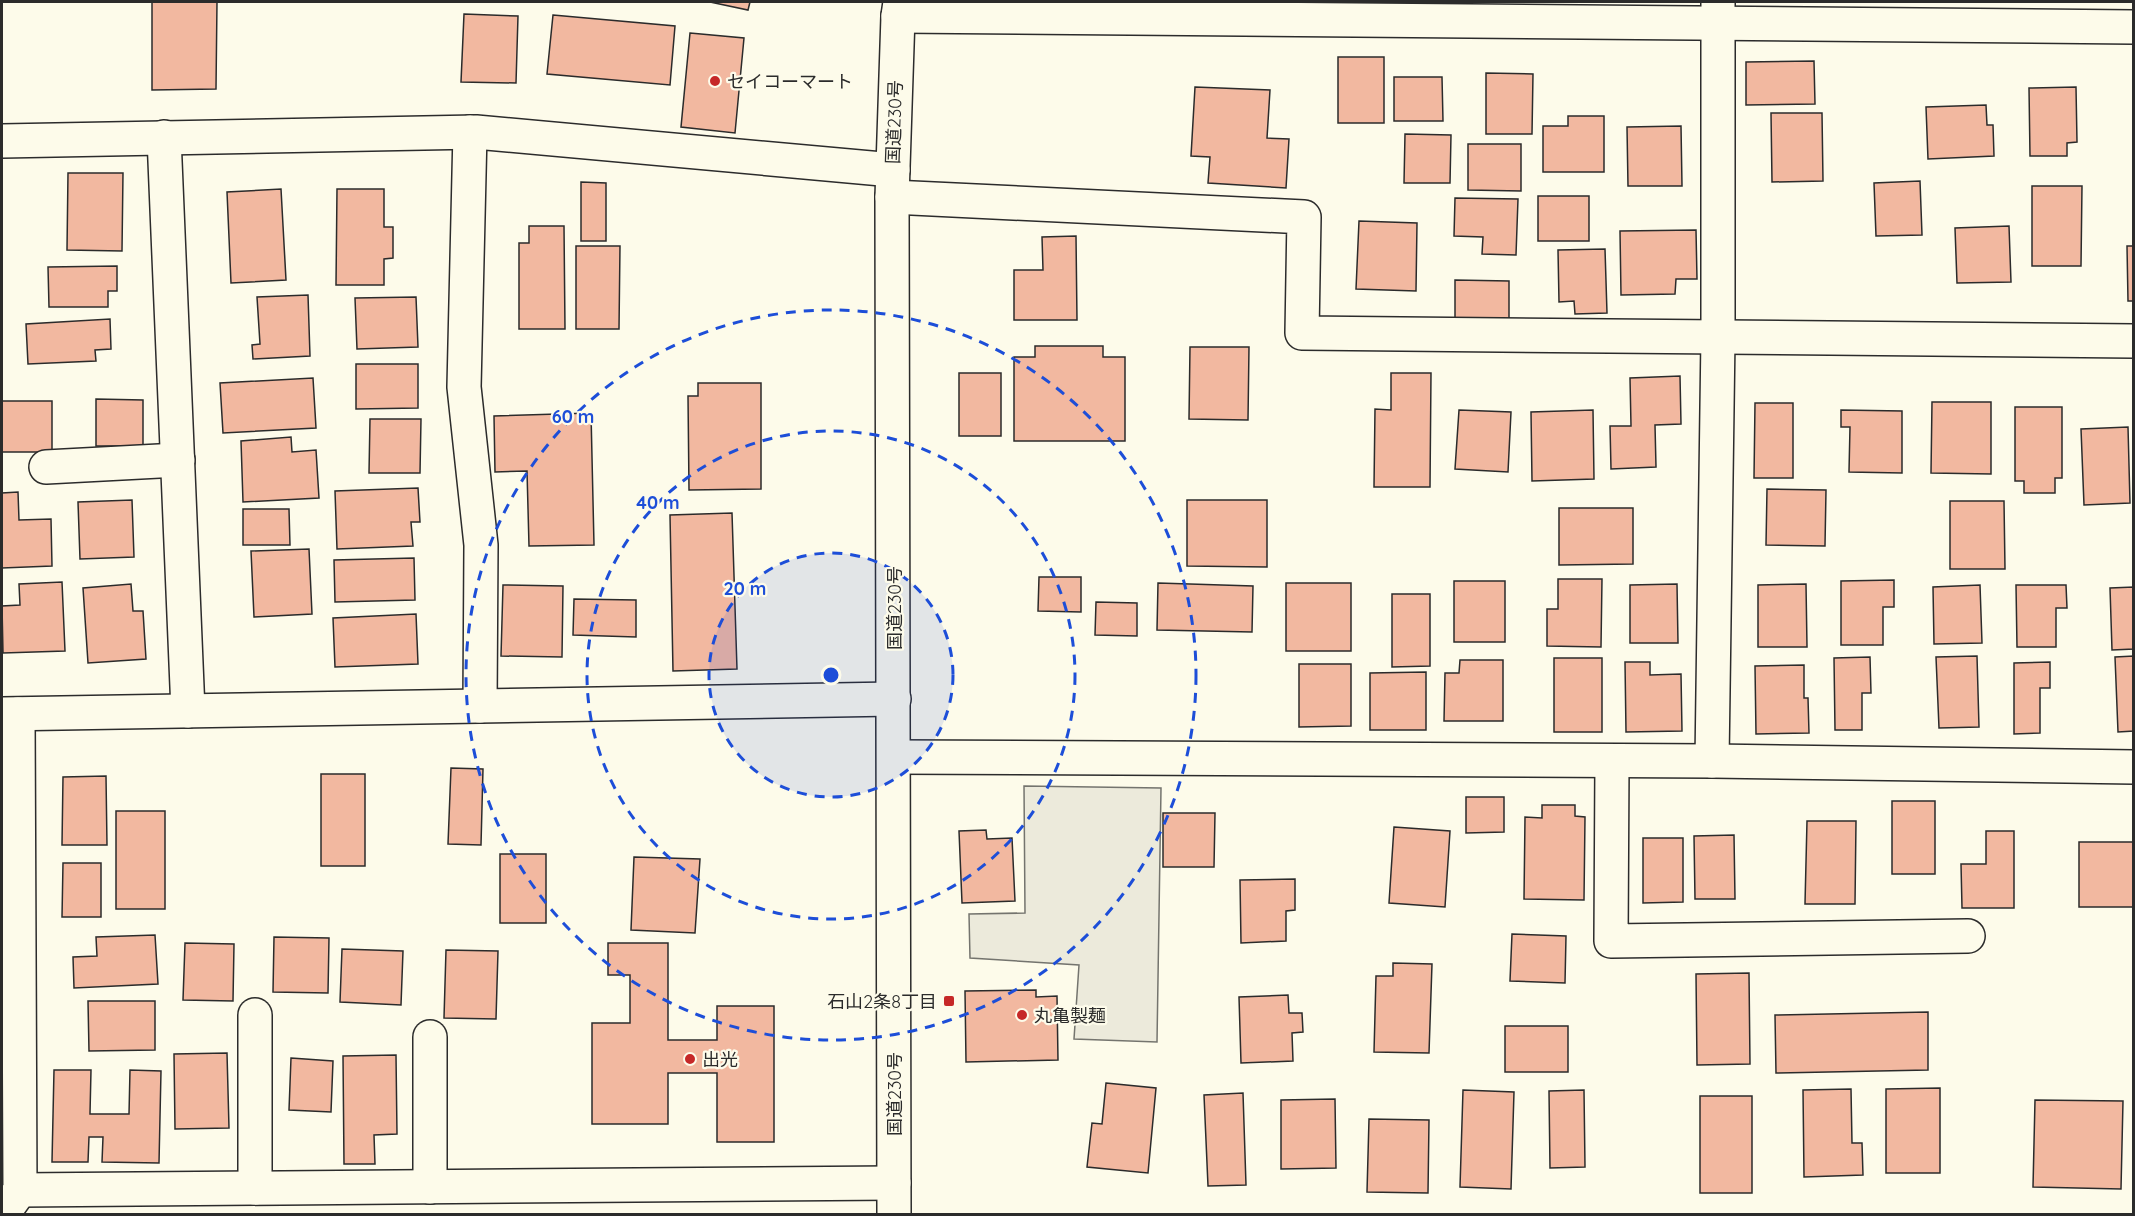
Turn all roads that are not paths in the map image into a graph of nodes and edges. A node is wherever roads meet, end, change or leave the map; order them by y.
1 (899, 9) edge
2 (1219, 10) edge
3 (1718, 13) edge
4 (2133, 27) edge
5 (470, 132) junction
6 (164, 137) junction
7 (2, 141) edge
8 (892, 184) junction
9 (1718, 337) junction
10 (2133, 340) edge
11 (178, 460) junction
12 (46, 467) dead end
13 (894, 699) junction
14 (480, 706) junction
15 (188, 711) junction
16 (10, 714) edge
17 (894, 757) junction
18 (1612, 761) junction
19 (1712, 761) junction
20 (2133, 767) edge
21 (1968, 936) dead end
22 (255, 1015) dead end
23 (430, 1037) dead end
24 (430, 1187) junction
25 (255, 1188) junction
26 (894, 1199) edge
27 (11, 1202) edge

1 - 2 main road
1 - 8 main road, 国道230号
2 - 3 main road
3 - 4 main road
3 - 9 main road
5 - 6 main road
5 - 8 main road
5 - 14 main road
6 - 7 main road
6 - 11 main road
8 - 9 main road
8 - 13 main road, 国道230号
9 - 10 main road
9 - 19 main road
11 - 12 main road
11 - 15 main road
13 - 14 main road
13 - 17 main road, 国道230号
14 - 15 main road
15 - 16 main road
16 - 27 main road
17 - 18 main road
17 - 26 main road, 国道230号
18 - 19 main road
18 - 21 main road
19 - 20 main road
22 - 25 main road
23 - 24 main road
24 - 25 main road
24 - 26 main road
25 - 27 main road

